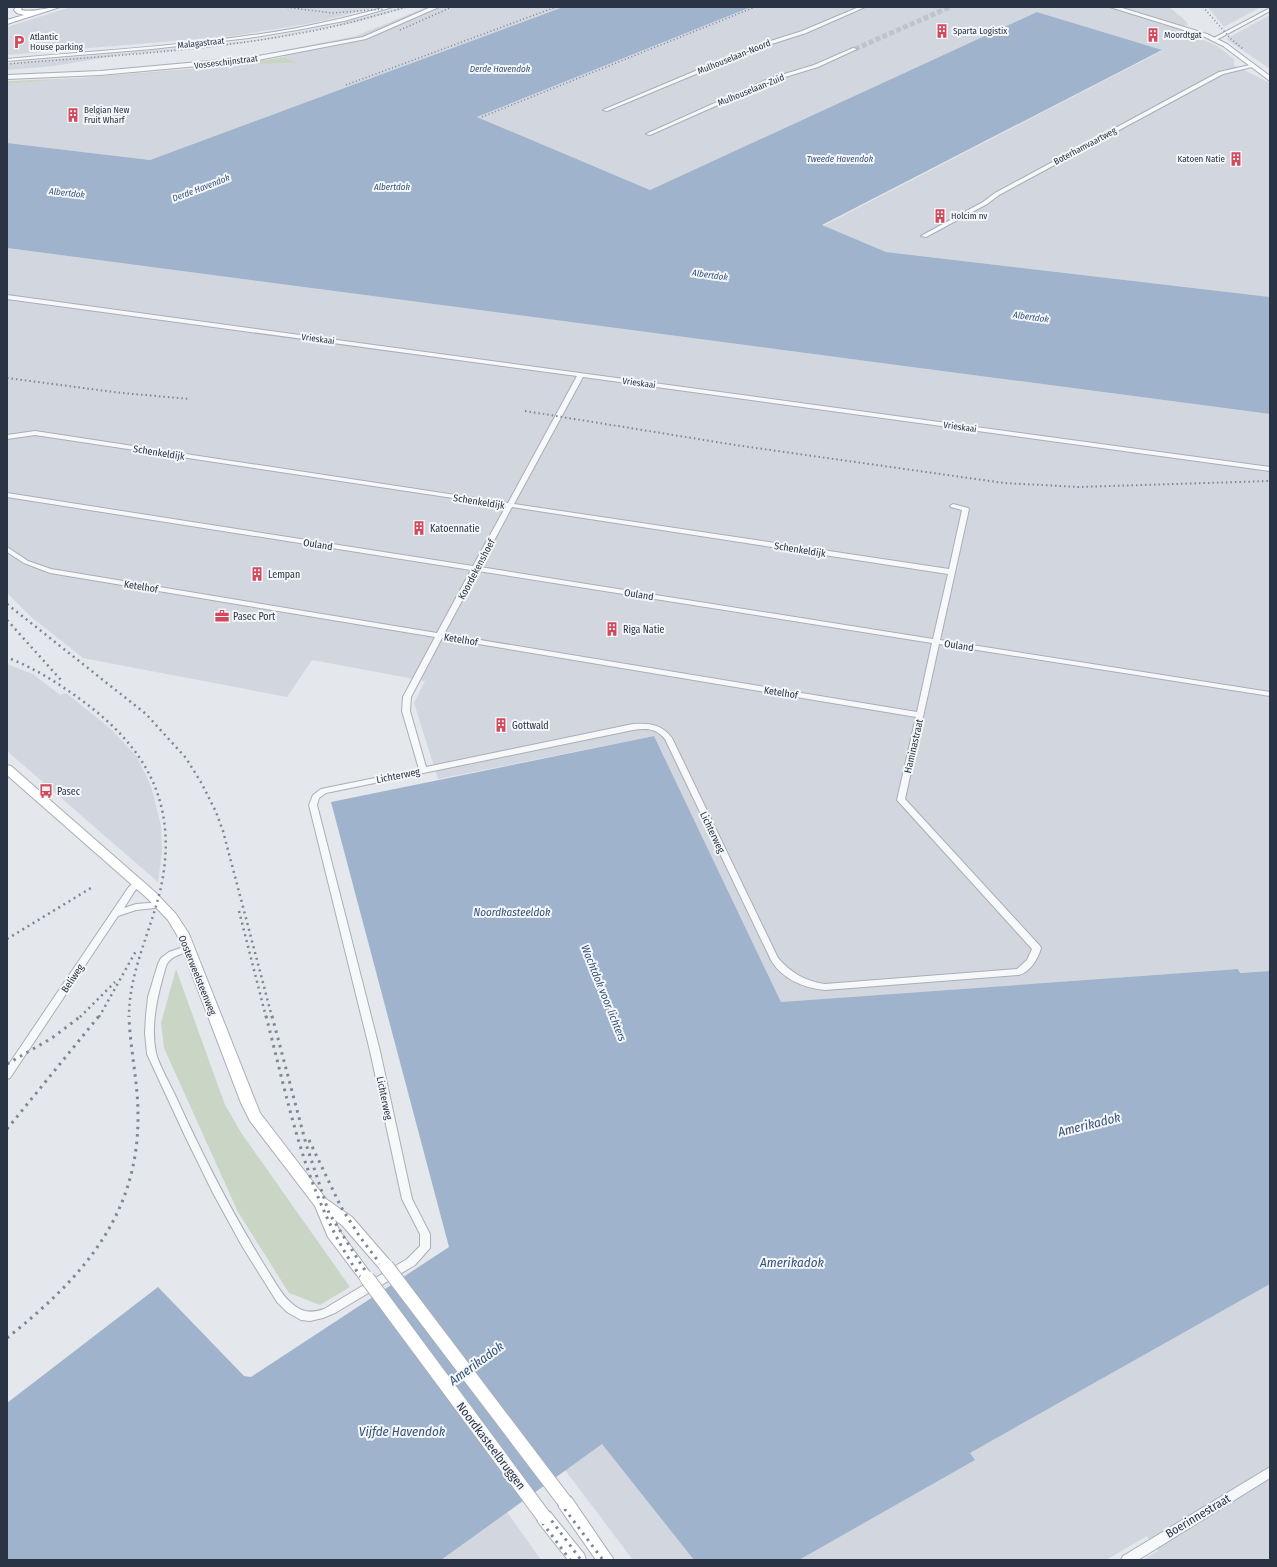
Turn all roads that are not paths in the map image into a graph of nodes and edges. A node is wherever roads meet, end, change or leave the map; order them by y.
1 (14, 7) edge
2 (19, 7) edge
3 (57, 7) edge
4 (391, 7) edge
5 (436, 7) edge
6 (863, 7) edge
7 (1113, 7) edge
8 (1270, 9) edge
9 (7, 10) edge
10 (38, 13) junction
11 (7, 22) edge
12 (1214, 39) junction
13 (855, 49) tunnel mouth
14 (7, 60) edge
15 (1250, 66) junction
16 (7, 77) edge
17 (1268, 77) edge
18 (605, 110) dead end
19 (648, 134) dead end
20 (924, 236) dead end
21 (7, 297) edge
22 (581, 375) junction
23 (7, 437) edge
24 (1270, 469) edge
25 (7, 495) edge
26 (510, 505) junction
27 (953, 506) dead end
28 (7, 549) edge
29 (475, 569) junction
30 (952, 572) junction
31 (440, 635) junction
32 (935, 641) junction
33 (1270, 694) edge
34 (920, 715) junction
35 (7, 769) edge
36 (423, 770) junction
37 (138, 883) junction
38 (161, 904) junction
39 (115, 914) junction
40 (189, 948) junction
41 (794, 978) joint
42 (7, 1075) edge
43 (320, 1203) junction
44 (367, 1278) joint
45 (1270, 1472) edge
46 (578, 1560) edge
47 (606, 1560) edge
48 (1127, 1560) edge

1 - 9 main road
2 - 10 main road
3 - 10 main road
4 - 14 street, Malagastraat
5 - 16 street, Vosseschijnstraat
6 - 18 street, Mulhouselaan-Noord
7 - 12 street
8 - 12 street
10 - 11 main road
12 - 15 street
13 - 19 street, Mulhouselaan-Zuid
15 - 17 street
15 - 20 street, Boterhamvaartweg
21 - 22 street, Vrieskaai
22 - 24 street, Vrieskaai
22 - 26 street, Koordekenshoef
23 - 26 street, Schenkeldijk
25 - 29 street, Ouland
26 - 29 street, Koordekenshoef
26 - 30 street, Schenkeldijk
27 - 30 street, Haminastraat
28 - 31 street, Ketelhof
29 - 31 street, Koordekenshoef
29 - 32 street, Ouland
30 - 32 street, Haminastraat
31 - 34 street, Ketelhof
31 - 36 street, Koordekenshoef
32 - 33 street, Ouland
32 - 34 street, Haminastraat
34 - 41 street, Haminastraat
35 - 37 main road, Oosterweelsteenweg
36 - 40 street, Lichterweg
36 - 41 street, Lichterweg
37 - 38 main road, Oosterweelsteenweg
37 - 39 street, Beliweg
38 - 39 street
38 - 40 main road, Oosterweelsteenweg
39 - 42 street, Beliweg
40 - 43 main road, Oosterweelsteenweg
43 - 44 main road, Oosterweelsteenweg
43 - 47 main road, Oosterweelsteenweg, bridge
44 - 46 main road, Noordkasteelbruggen, bridge
45 - 48 street, Boerinnestraat

